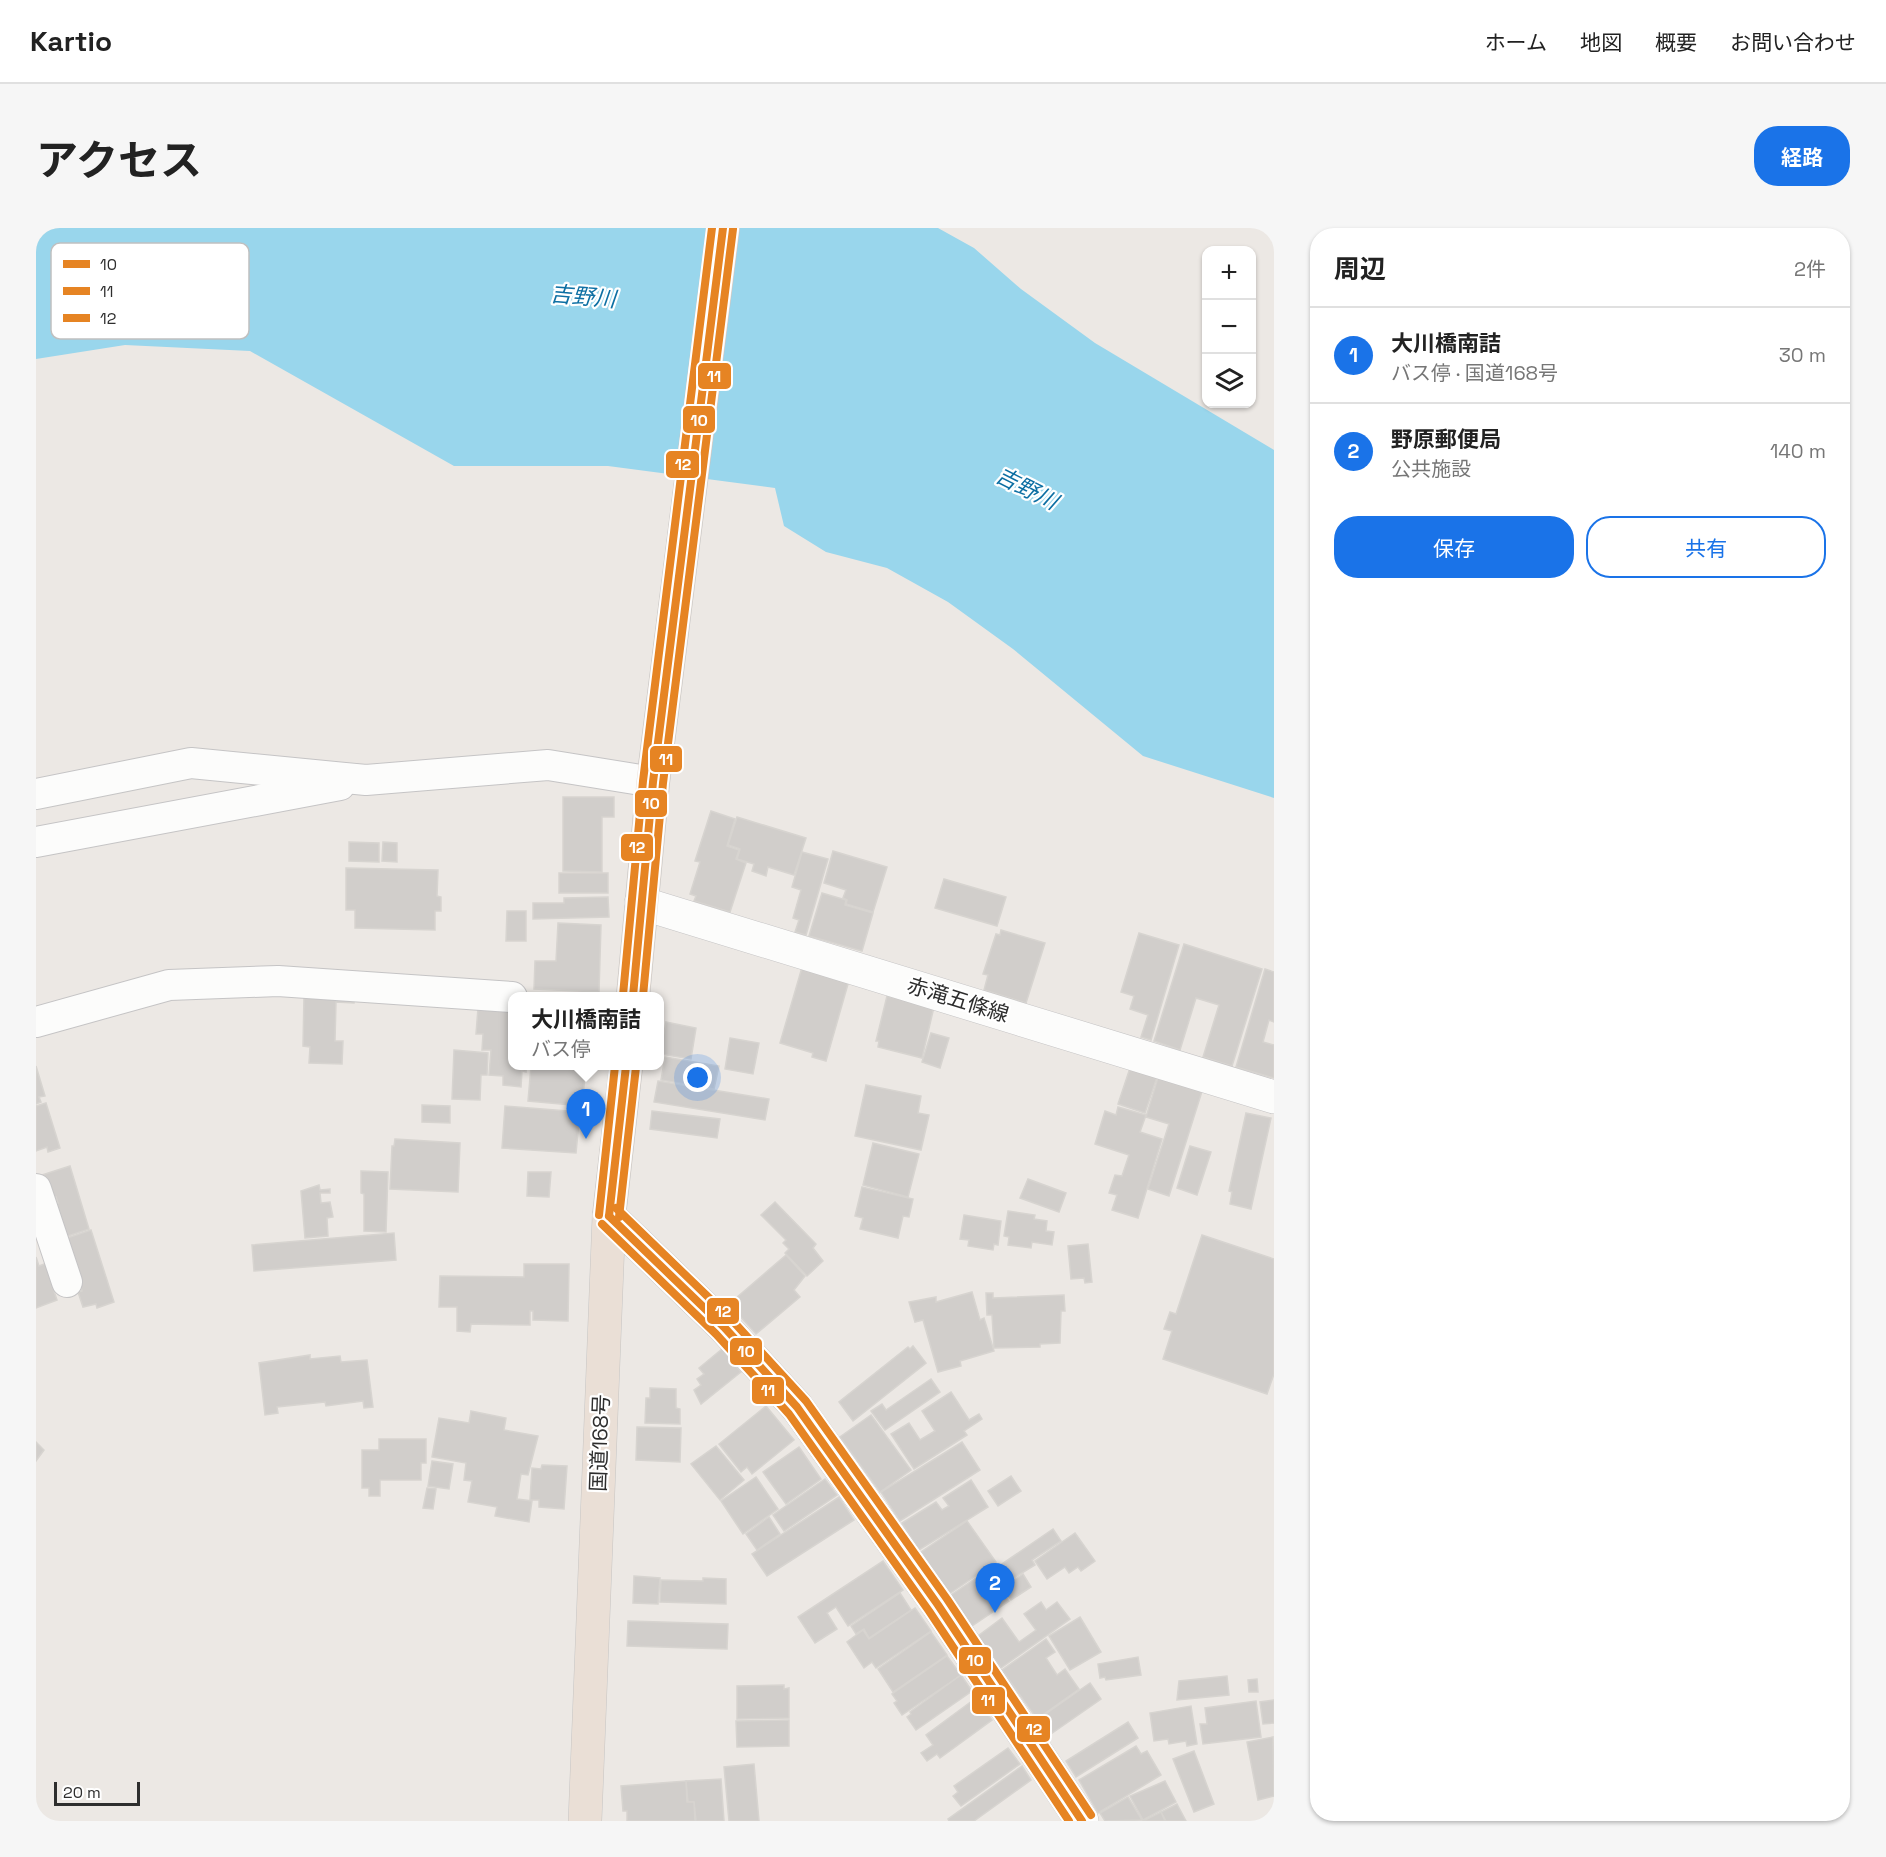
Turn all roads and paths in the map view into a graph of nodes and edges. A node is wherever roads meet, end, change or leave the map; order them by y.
1 (723, 228) edge
2 (655, 772) junction
3 (366, 780) junction
4 (36, 794) edge
5 (36, 842) edge
6 (642, 903) junction
7 (633, 992) edge
8 (508, 997) edge
9 (36, 1022) edge
10 (625, 1070) edge
11 (1274, 1097) edge
12 (36, 1189) edge
13 (609, 1216) junction
14 (67, 1282) dead end
15 (585, 1821) edge
16 (1082, 1821) edge

1 - 2 highway
2 - 3 street
2 - 6 highway
3 - 4 street
3 - 5 street
6 - 7 highway
6 - 11 street, 赤滝五條線
8 - 9 street
10 - 13 highway, 国道168号
12 - 14 street
13 - 15 highway, 国道168号
13 - 16 street

